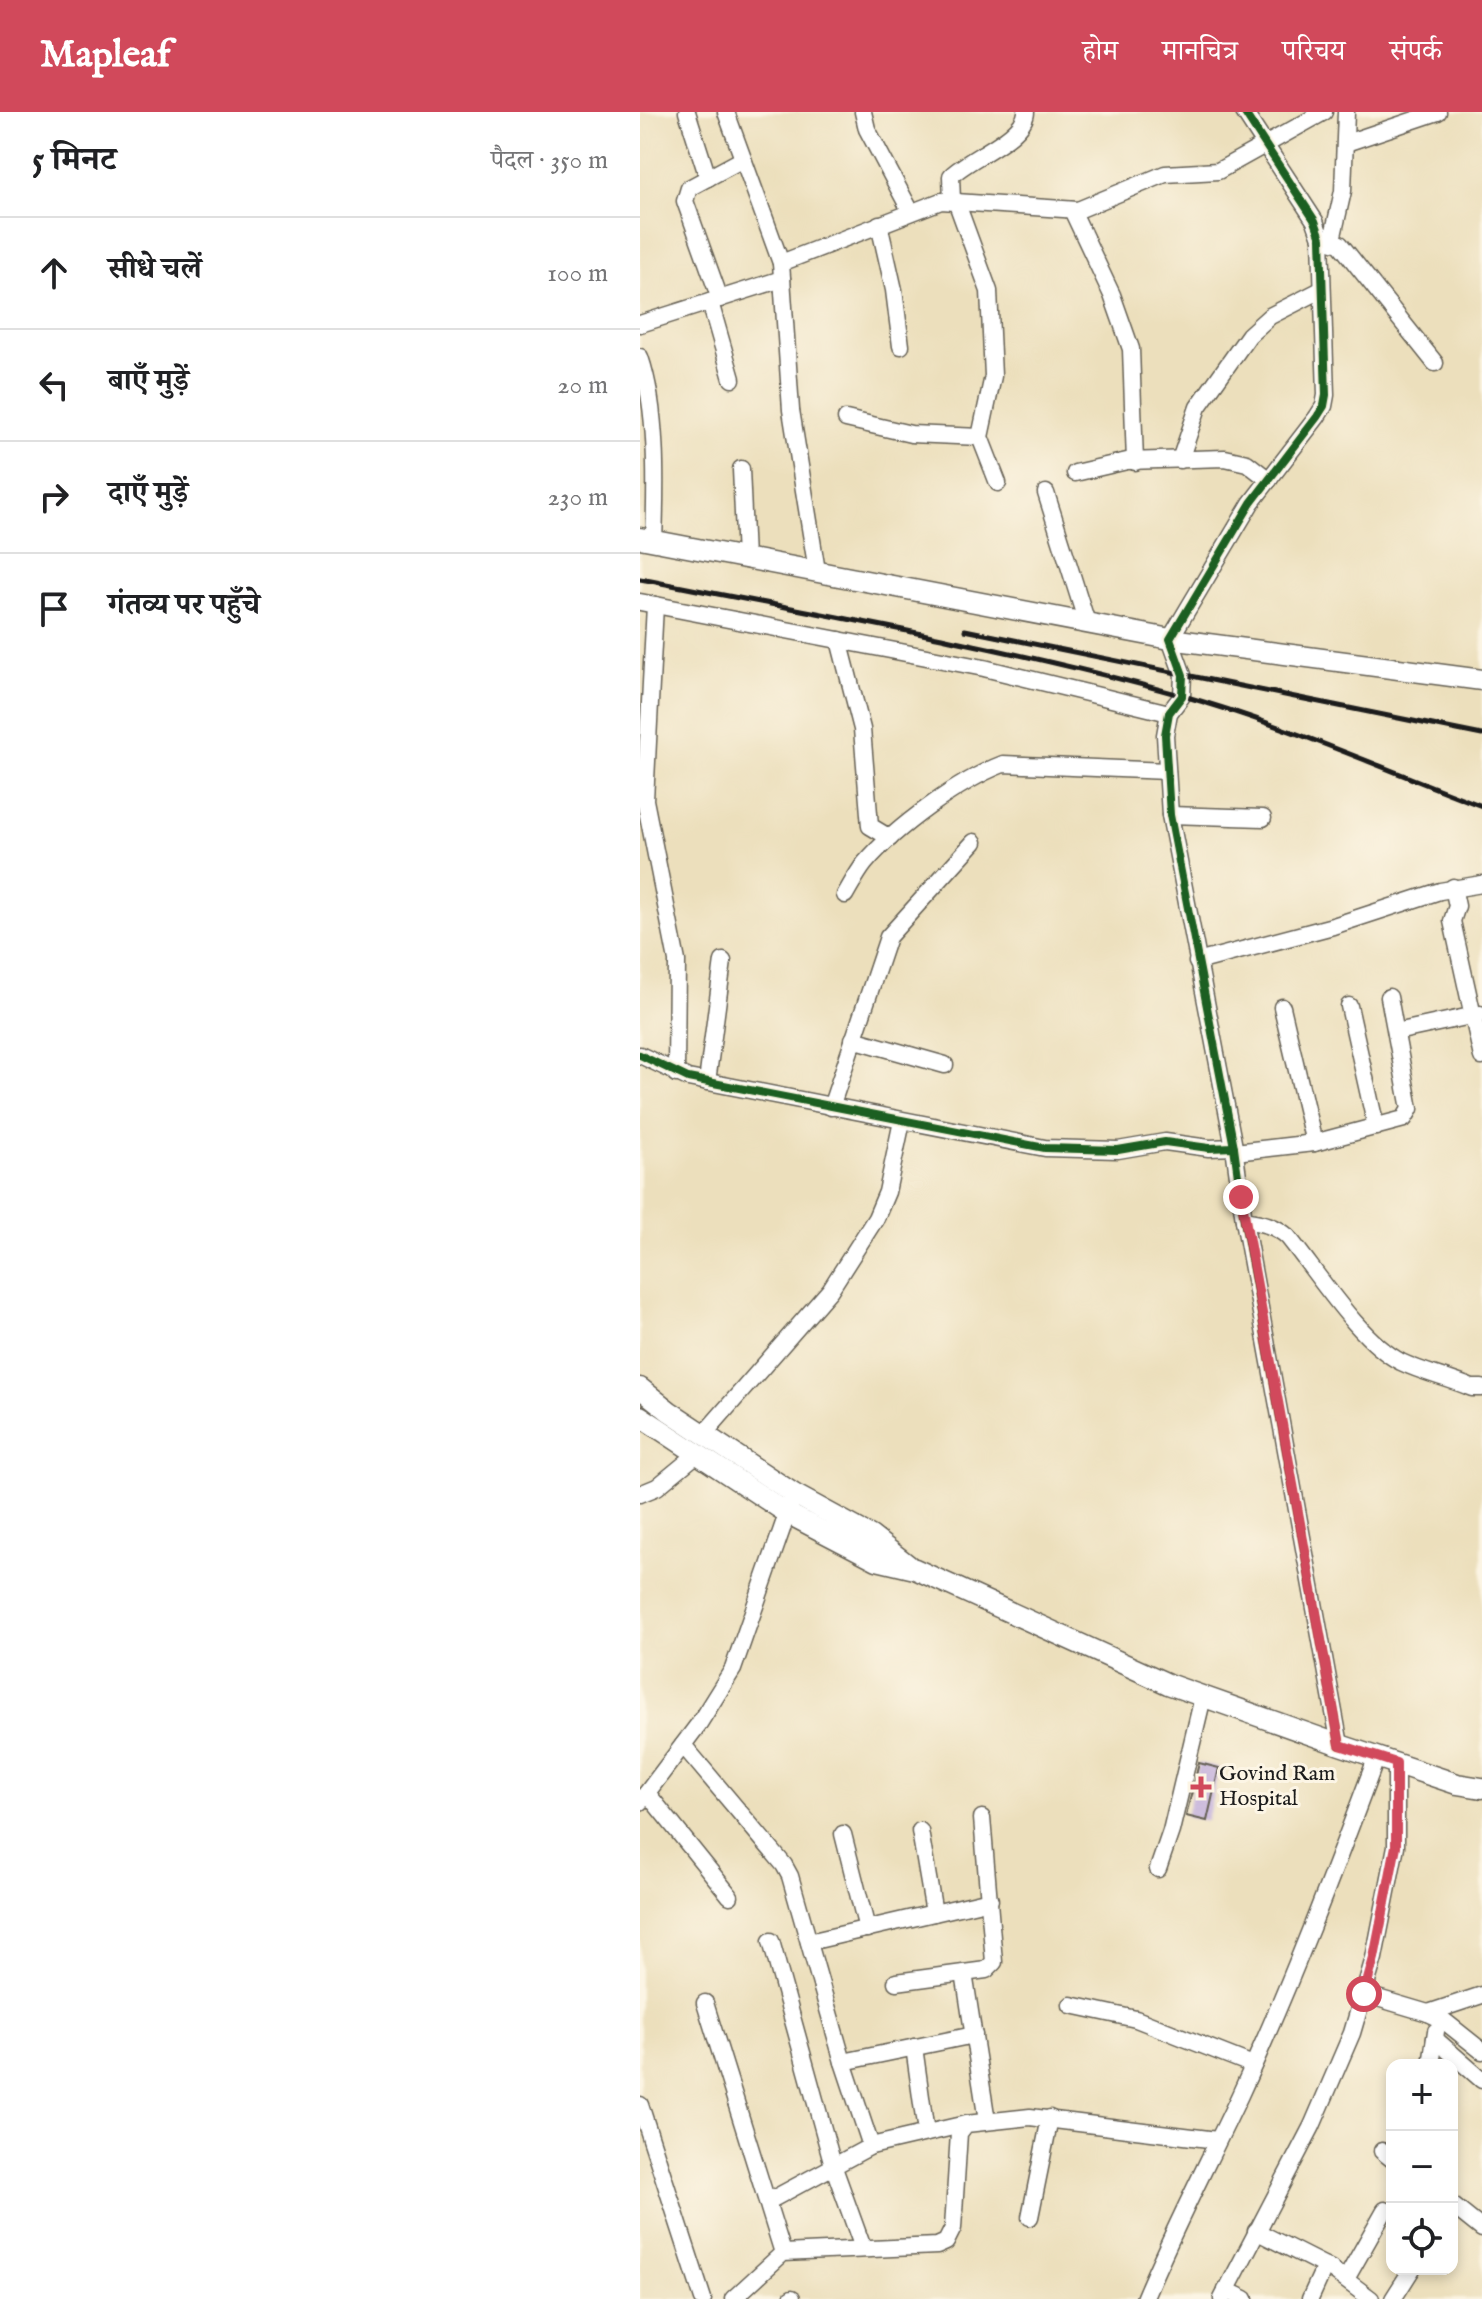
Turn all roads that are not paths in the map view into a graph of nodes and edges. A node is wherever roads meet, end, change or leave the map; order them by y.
1 (687, 112) edge
2 (726, 112) edge
3 (863, 112) edge
4 (1026, 112) edge
5 (1244, 112) edge
6 (1324, 112) edge
7 (1346, 112) edge
8 (1438, 112) edge
9 (1346, 143) junction
10 (1264, 145) junction
11 (743, 159) junction
12 (708, 178) junction
13 (954, 201) junction
14 (1072, 210) junction
15 (911, 212) junction
16 (879, 224) junction
17 (1326, 239) junction
18 (781, 271) junction
19 (1321, 290) junction
20 (715, 300) junction
21 (640, 324) edge
22 (901, 346) dead end
23 (640, 357) edge
24 (1435, 363) dead end
25 (732, 379) dead end
26 (846, 419) dead end
27 (980, 437) junction
28 (1180, 460) junction
29 (1135, 462) junction
30 (741, 469) dead end
31 (1075, 473) dead end
32 (1269, 480) junction
33 (998, 483) dead end
34 (1046, 493) dead end
35 (647, 539) edge
36 (745, 558) junction
37 (817, 571) junction
38 (648, 603) edge
39 (1087, 623) junction
40 (1170, 639) junction
41 (839, 640) junction
42 (1482, 680) edge
43 (1169, 713) junction
44 (644, 728) edge
45 (1167, 771) junction
46 (643, 772) edge
47 (1170, 815) junction
48 (1263, 818) dead end
49 (890, 838) junction
50 (974, 842) dead end
51 (1482, 884) edge
52 (1453, 887) junction
53 (845, 895) dead end
54 (723, 961) dead end
55 (1197, 962) junction
56 (1389, 997) dead end
57 (1349, 1006) dead end
58 (1282, 1007) dead end
59 (1477, 1015) edge
60 (1396, 1032) junction
61 (853, 1039) junction
62 (640, 1055) edge
63 (1482, 1057) edge
64 (945, 1065) dead end
65 (676, 1074) junction
66 (707, 1082) junction
67 (831, 1107) junction
68 (902, 1121) junction
69 (1376, 1127) junction
70 (1314, 1143) junction
71 (1234, 1150) junction
72 (1244, 1220) junction
73 (640, 1388) edge
74 (1482, 1388) edge
75 (640, 1416) edge
76 (704, 1434) junction
77 (697, 1454) junction
78 (640, 1494) edge
79 (791, 1504) junction
80 (1203, 1697) junction
81 (683, 1745) junction
82 (1340, 1745) junction
83 (1386, 1759) junction
84 (645, 1788) edge
85 (1482, 1788) edge
86 (982, 1818) dead end
87 (920, 1831) dead end
88 (843, 1834) dead end
89 (1158, 1869) dead end
90 (730, 1896) dead end
91 (990, 1900) junction
92 (934, 1913) junction
93 (867, 1929) junction
94 (771, 1941) dead end
95 (809, 1942) junction
96 (964, 1973) junction
97 (896, 1982) dead end
98 (1364, 1994) junction
99 (1482, 1995) edge
100 (705, 2003) dead end
101 (1071, 2005) dead end
102 (1434, 2015) junction
103 (974, 2035) junction
104 (1435, 2039) junction
105 (914, 2047) junction
106 (1482, 2051) edge
107 (1432, 2059) edge
108 (843, 2062) junction
109 (1253, 2065) junction
110 (1482, 2080) edge
111 (640, 2105) edge
112 (1050, 2118) junction
113 (987, 2121) junction
114 (966, 2124) junction
115 (926, 2133) junction
116 (1217, 2140) junction
117 (871, 2146) junction
118 (833, 2165) junction
119 (767, 2202) junction
120 (1385, 2210) dead end
121 (1458, 2211) edge
122 (1030, 2217) dead end
123 (1482, 2229) edge
124 (1256, 2231) junction
125 (863, 2248) junction
126 (783, 2253) junction
127 (1325, 2266) junction
128 (1408, 2275) edge
129 (1346, 2279) junction
130 (1224, 2294) edge
131 (703, 2299) edge
132 (733, 2299) edge
133 (1144, 2299) edge
134 (1245, 2299) edge
135 (1310, 2299) edge
136 (1371, 2299) edge
137 (1393, 2299) edge

1 - 12 street
2 - 11 street
3 - 15 street
4 - 13 street
5 - 10 street
6 - 10 street
7 - 9 street
8 - 9 street
9 - 17 street
10 - 14 street
10 - 17 street
11 - 12 street
11 - 18 street
12 - 20 street
13 - 14 street
13 - 15 street
13 - 27 street
14 - 29 street
15 - 16 street
16 - 18 street
16 - 22 street
17 - 19 street
17 - 24 street
18 - 20 street
18 - 37 street
19 - 28 street
19 - 32 street
20 - 21 street
20 - 25 street
23 - 35 street
26 - 27 street
27 - 33 street
28 - 29 street
28 - 32 street
29 - 31 street
30 - 36 street
32 - 40 street
34 - 39 street
35 - 36 main road
36 - 37 main road
37 - 39 main road
38 - 41 street
38 - 44 street
39 - 40 main road
40 - 42 main road
40 - 43 street
41 - 43 street
41 - 49 street
43 - 45 street
44 - 46 street
45 - 47 street
45 - 49 street
46 - 65 street
47 - 48 street
47 - 55 street
49 - 53 street
50 - 61 street
51 - 52 street
52 - 55 street
52 - 59 street
54 - 66 street
55 - 71 street
56 - 60 street
57 - 69 street
58 - 70 street
59 - 60 street
59 - 63 street
60 - 69 street
61 - 64 street
61 - 67 street
62 - 65 street
65 - 66 street
66 - 67 street
67 - 68 street
68 - 71 street
68 - 76 street
69 - 70 street
70 - 71 street
71 - 72 street
72 - 74 street
72 - 82 street
73 - 76 main road
75 - 77 main road
76 - 79 main road
77 - 78 street
77 - 79 main road
79 - 80 main road
79 - 81 street
80 - 82 main road
80 - 89 street
81 - 84 street
81 - 95 street
82 - 83 main road
83 - 85 main road
83 - 98 street
83 - 109 street
84 - 90 street
86 - 91 street
87 - 92 street
88 - 93 street
91 - 92 street
91 - 96 street
92 - 93 street
93 - 95 street
94 - 118 street
95 - 108 street
96 - 97 street
96 - 103 street
98 - 102 street
98 - 124 street
99 - 102 street
100 - 119 street
101 - 109 street
102 - 104 street
102 - 106 street
103 - 105 street
103 - 113 street
104 - 107 street
104 - 110 street
105 - 108 street
105 - 115 street
108 - 117 street
109 - 116 street
111 - 131 street
112 - 113 street
112 - 116 street
112 - 122 street
113 - 114 street
114 - 115 street
114 - 125 street
115 - 117 street
116 - 133 street
117 - 118 street
118 - 119 street
118 - 125 street
119 - 126 street
120 - 129 street
121 - 123 street
124 - 127 street
124 - 130 street
125 - 126 street
126 - 132 street
127 - 129 street
127 - 135 street
128 - 137 street
129 - 136 street
130 - 134 street

